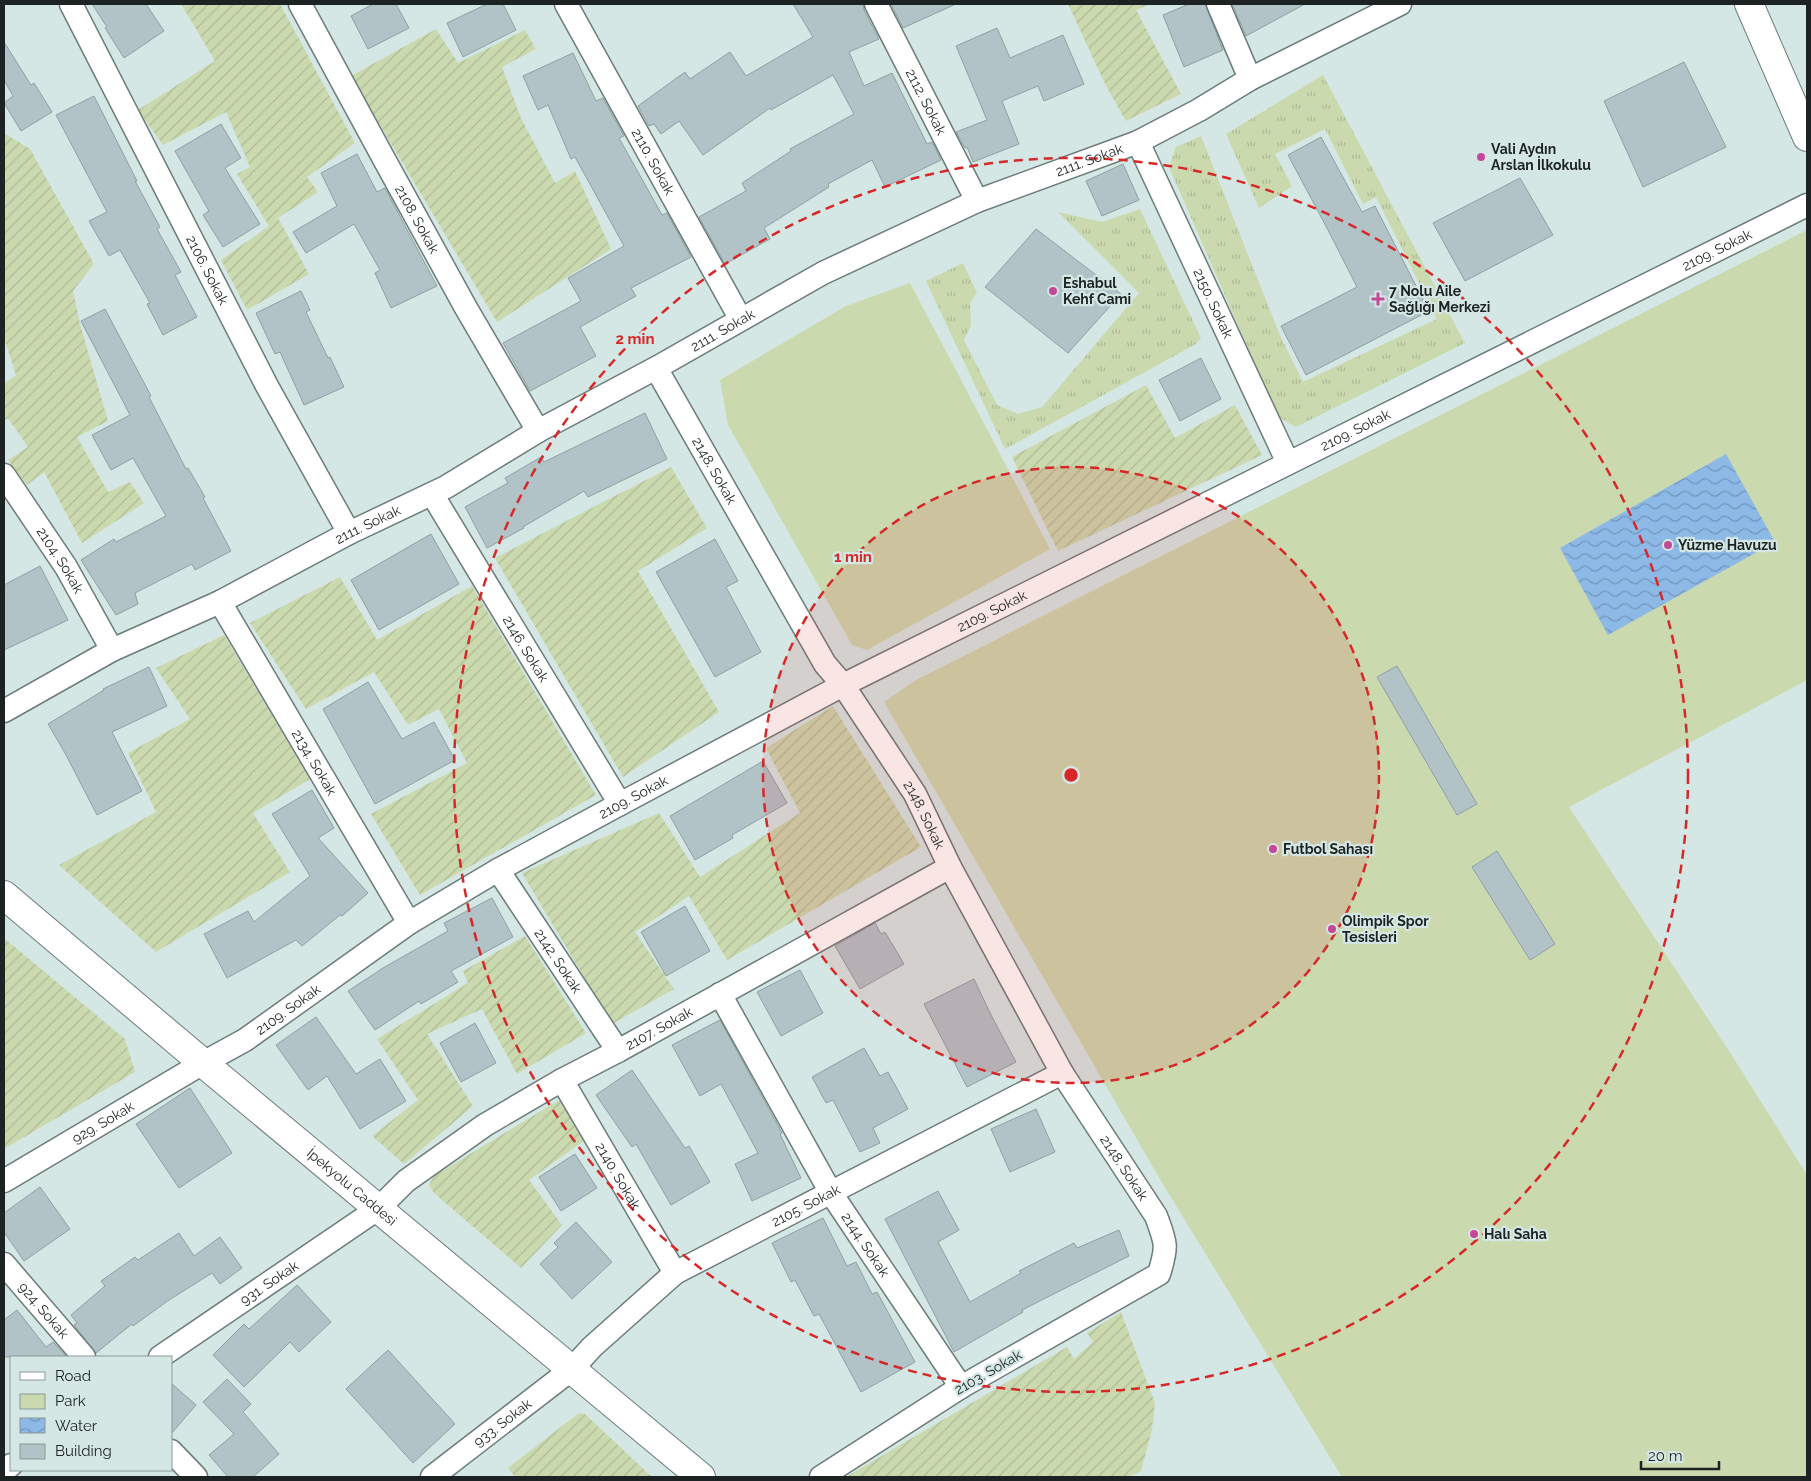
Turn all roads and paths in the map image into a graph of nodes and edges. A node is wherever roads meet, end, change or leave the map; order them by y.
1 (71, 4) edge
2 (300, 4) edge
3 (566, 4) edge
4 (876, 4) edge
5 (1218, 4) edge
6 (1400, 4) edge
7 (1749, 4) edge
8 (1250, 79) junction
9 (1807, 137) edge
10 (1138, 142) junction
11 (977, 200) junction
12 (1807, 205) edge
13 (740, 318) junction
14 (656, 368) junction
15 (538, 431) junction
16 (1288, 463) junction
17 (4, 475) edge
18 (432, 494) junction
19 (350, 533) junction
20 (220, 602) junction
21 (112, 650) junction
22 (844, 685) junction
23 (4, 710) edge
24 (620, 804) junction
25 (950, 867) junction
26 (498, 870) junction
27 (4, 895) edge
28 (409, 923) junction
29 (720, 994) junction
30 (618, 1051) junction
31 (203, 1063) junction
32 (1062, 1073) junction
33 (562, 1080) junction
34 (4, 1181) edge
35 (831, 1193) junction
36 (379, 1208) junction
37 (4, 1264) edge
38 (675, 1272) junction
39 (1159, 1274) joint
40 (83, 1356) edge
41 (161, 1356) edge
42 (572, 1369) junction
43 (961, 1387) junction
44 (172, 1452) edge
45 (196, 1477) edge
46 (432, 1477) edge
47 (701, 1477) edge
48 (821, 1477) edge

1 - 19 street, 2106. Sokak
2 - 15 street, 2108. Sokak
3 - 13 street, 2110. Sokak
4 - 11 street, 2112. Sokak
5 - 8 street
6 - 8 street, 2111. Sokak
7 - 9 street
8 - 10 street, 2111. Sokak
10 - 11 street, 2111. Sokak
10 - 16 street, 2150. Sokak
11 - 13 street, 2111. Sokak
12 - 16 street, 2109. Sokak
13 - 14 street, 2111. Sokak
14 - 15 street, 2111. Sokak
14 - 22 street, 2148. Sokak
15 - 18 street, 2111. Sokak
16 - 22 street, 2109. Sokak
17 - 21 street, 2104. Sokak
18 - 19 street, 2111. Sokak
18 - 24 street, 2146. Sokak
19 - 20 street, 2111. Sokak
20 - 21 street, 2111. Sokak
20 - 28 street, 2134. Sokak
21 - 23 street, 2111. Sokak
22 - 24 street, 2109. Sokak
22 - 25 street, 2148. Sokak
24 - 26 street, 2109. Sokak
25 - 29 street, 2107. Sokak
25 - 32 street, 2148. Sokak
26 - 28 street, 2109. Sokak
26 - 30 street, 2142. Sokak
27 - 31 street, İpekyolu Caddesi
28 - 31 street, 2109. Sokak
29 - 30 street, 2107. Sokak
29 - 35 street, 2144. Sokak
30 - 33 street, 2107. Sokak
31 - 34 street, 929. Sokak
31 - 36 street, İpekyolu Caddesi
32 - 35 street, 2105. Sokak
32 - 39 street, 2148. Sokak
33 - 36 street, 2107. Sokak
33 - 38 street, 2140. Sokak
35 - 38 street, 2105. Sokak
35 - 43 street, 2144. Sokak
36 - 41 street, 931. Sokak
36 - 42 street, İpekyolu Caddesi
37 - 40 street, 924. Sokak
38 - 42 street, 2105. Sokak
39 - 43 street, 2103. Sokak
42 - 46 street, 933. Sokak
42 - 47 street, İpekyolu Caddesi
43 - 48 street, 2103. Sokak
44 - 45 street

